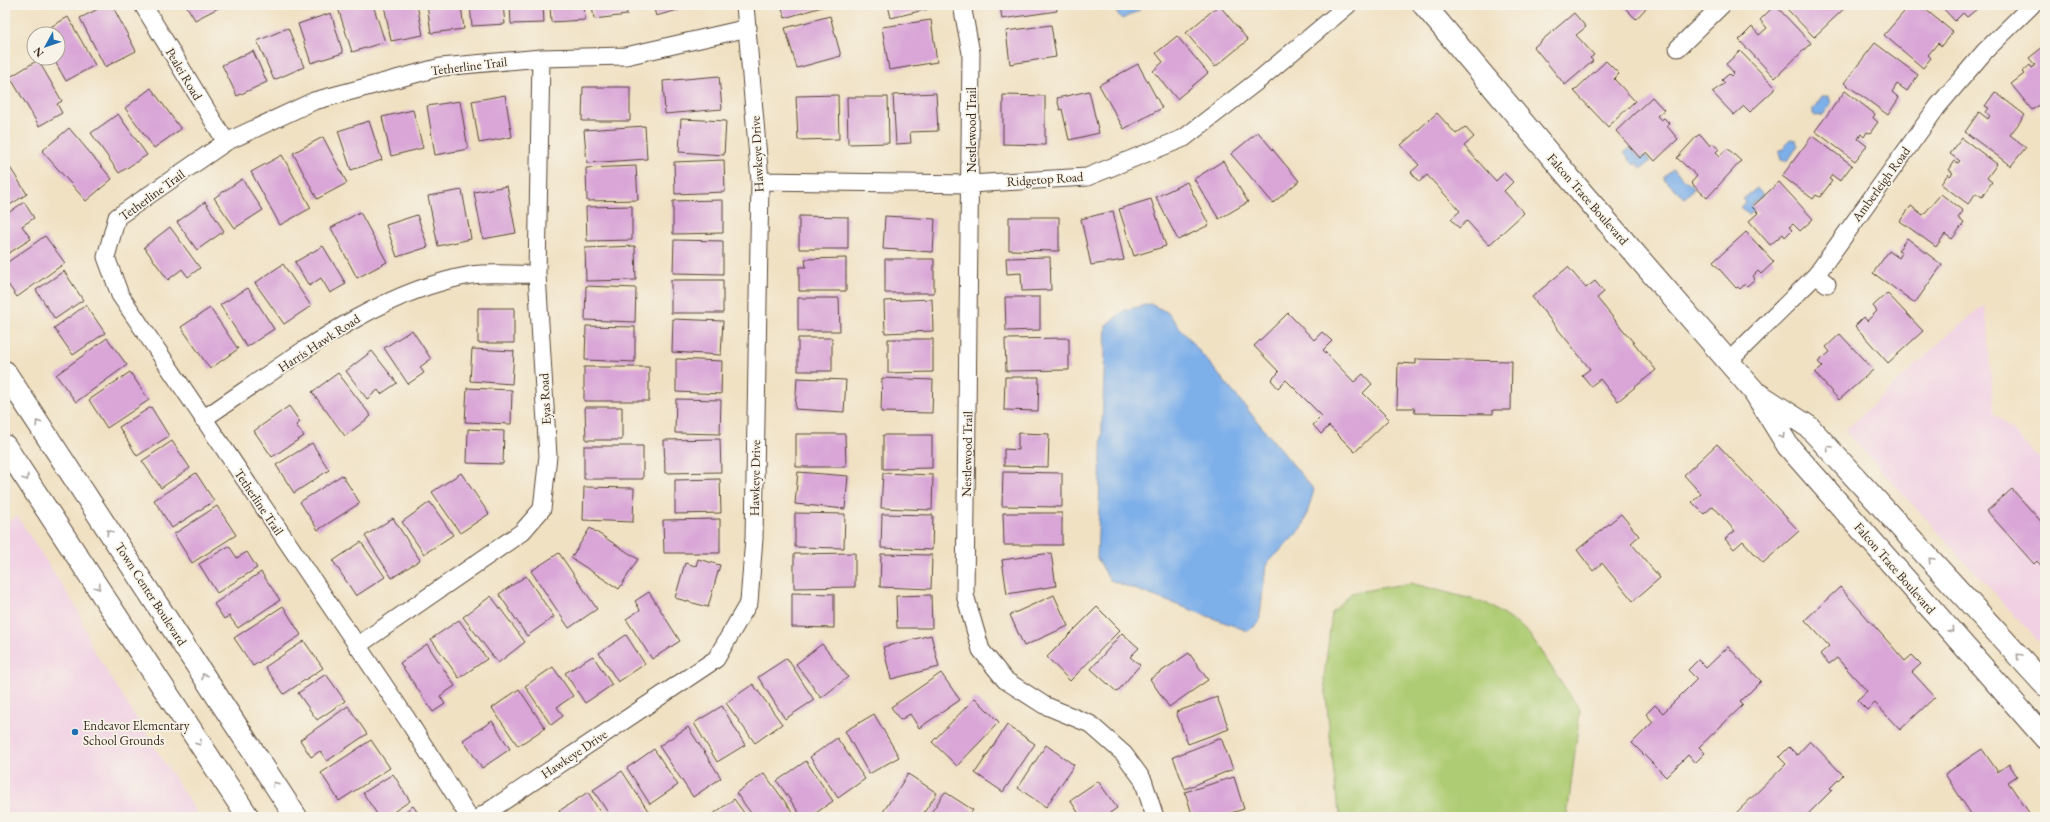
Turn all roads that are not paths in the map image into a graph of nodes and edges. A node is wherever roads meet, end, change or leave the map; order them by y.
1 (143, 5) edge
2 (745, 5) edge
3 (962, 5) edge
4 (1348, 5) edge
5 (1424, 5) edge
6 (1722, 5) edge
7 (2032, 5) edge
8 (748, 28) junction
9 (1678, 48) dead end
10 (541, 58) junction
11 (226, 142) junction
12 (760, 181) junction
13 (970, 184) junction
14 (537, 274) junction
15 (1729, 361) junction
16 (5, 372) edge
17 (1754, 391) junction
18 (203, 419) junction
19 (5, 446) edge
20 (357, 646) junction
21 (2045, 685) edge
22 (2045, 738) edge
23 (248, 817) edge
24 (296, 817) edge
25 (469, 817) edge
26 (480, 817) edge
27 (1155, 817) edge

1 - 11 street, Pealei Road
2 - 8 street, Hawkeye Drive
3 - 13 street, Nestlewood Trail
4 - 13 street, Ridgetop Road
5 - 15 street, Falcon Trace Boulevard
6 - 9 street
7 - 15 street, Amberleigh Road
8 - 10 street, Tetherline Trail
8 - 12 street, Hawkeye Drive
10 - 11 street, Tetherline Trail
10 - 14 street, Eyas Road
11 - 18 street, Tetherline Trail
12 - 13 street, Ridgetop Road
12 - 26 street, Hawkeye Drive
13 - 27 street, Nestlewood Trail
14 - 18 street, Harris Hawk Road
14 - 20 street, Eyas Road
15 - 17 street, Falcon Trace Boulevard
24 -> 16 street, Town Center Boulevard
21 -> 17 street, Falcon Trace Boulevard
17 -> 22 street, Falcon Trace Boulevard
18 - 20 street, Tetherline Trail
19 -> 23 street
20 - 25 street, Tetherline Trail

